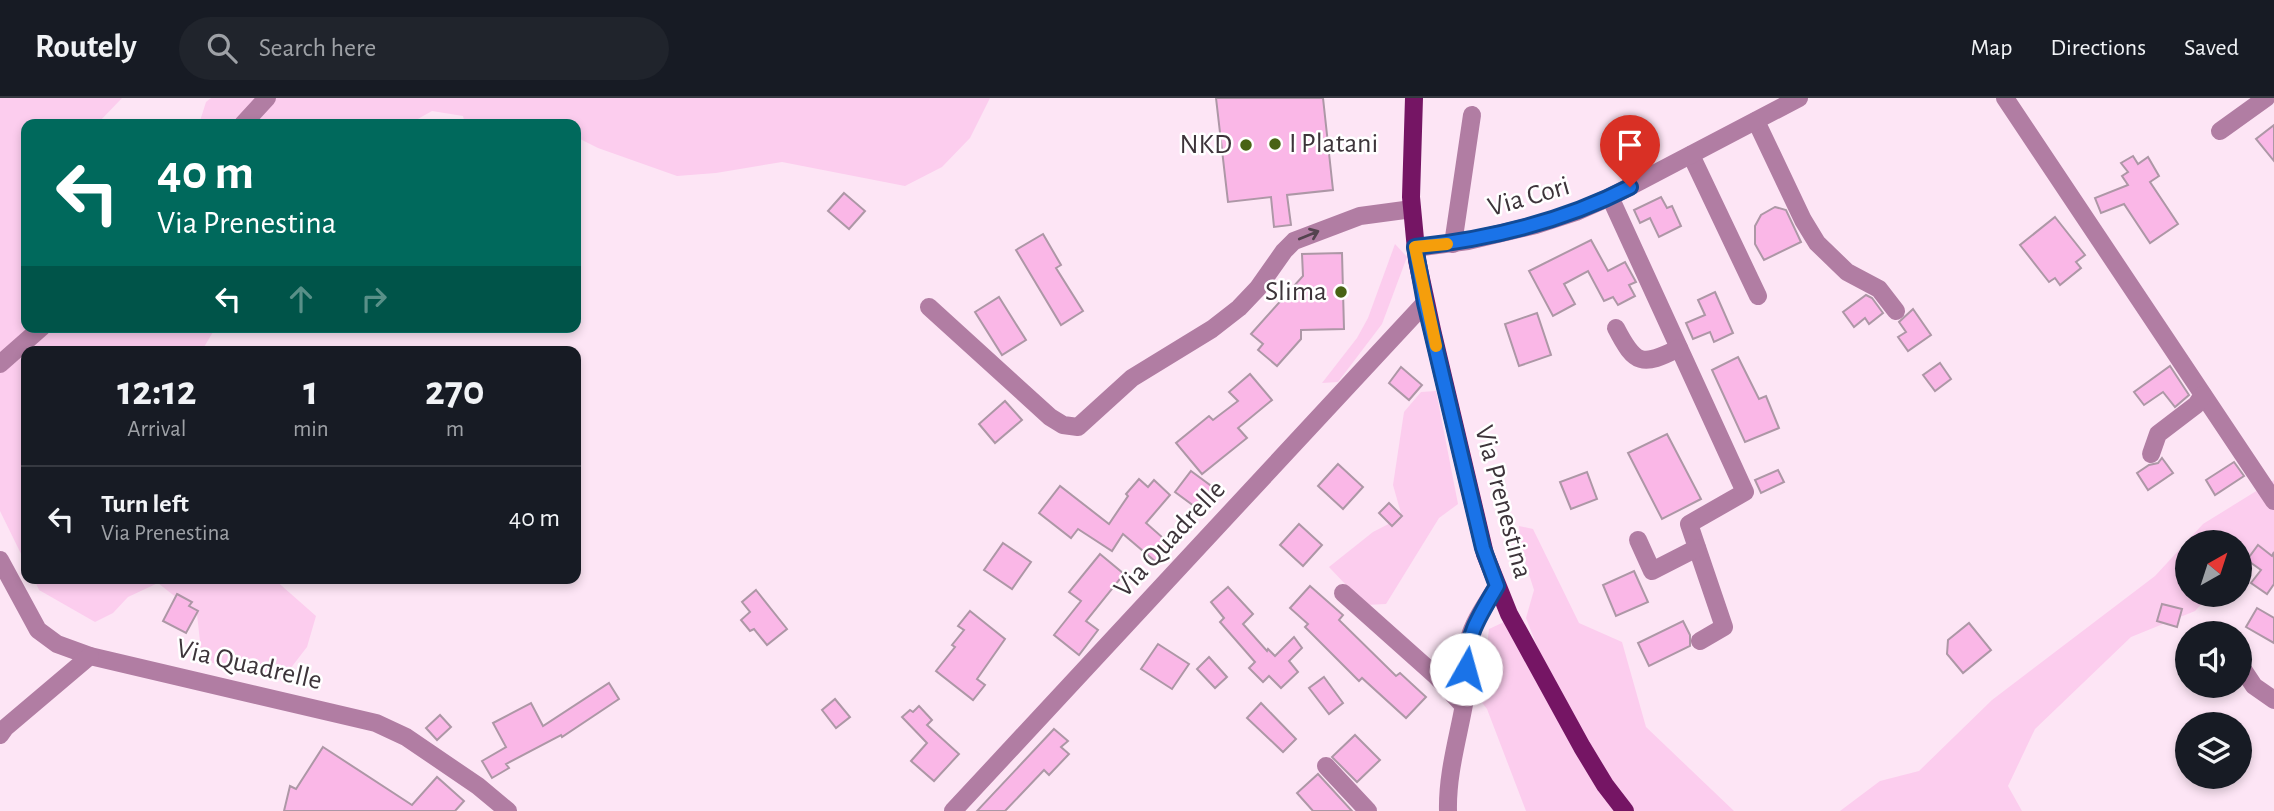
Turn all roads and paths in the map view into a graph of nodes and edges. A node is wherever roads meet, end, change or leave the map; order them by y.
1 (267, 98) edge
2 (1414, 98) edge
3 (1799, 98) edge
4 (2005, 98) edge
5 (2266, 98) edge
6 (1472, 115) dead end
7 (248, 119) edge
8 (1756, 121) junction
9 (2220, 131) dead end
10 (1691, 155) junction
11 (1610, 197) junction
12 (1412, 209) junction
13 (1453, 244) junction
14 (1415, 247) junction
15 (1758, 296) dead end
16 (1425, 303) junction
17 (929, 307) dead end
18 (1896, 312) dead end
19 (1616, 328) dead end
20 (35, 333) edge
21 (1679, 348) junction
22 (0, 364) edge
23 (2203, 395) junction
24 (2151, 454) dead end
25 (2274, 501) edge
26 (1638, 540) dead end
27 (1697, 548) junction
28 (0, 560) edge
29 (1497, 586) junction
30 (1343, 593) dead end
31 (1700, 641) dead end
32 (90, 656) junction
33 (2252, 683) edge
34 (2274, 700) edge
35 (1464, 705) junction
36 (0, 735) edge
37 (1325, 766) dead end
38 (508, 811) edge
39 (953, 811) edge
40 (1368, 811) edge
41 (1448, 811) edge
42 (1625, 811) edge

1 - 7 street
2 - 12 main road, Via Prenestina
3 - 8 street, Via Cori
4 - 23 street
5 - 9 street
6 - 13 street
8 - 10 street, Via Cori
8 - 18 street
10 - 11 street, Via Cori
10 - 15 street
11 - 13 street, Via Cori
11 - 21 street
12 - 14 main road, Via Prenestina
17 -> 12 street
13 - 14 street, Via Cori
14 - 16 main road, Via Prenestina
16 - 29 main road, Via Prenestina
16 - 39 street, Via Quadrelle
19 - 21 street
20 - 22 street
21 - 27 street
23 - 24 street
23 - 25 street
26 - 27 street
27 - 31 street
28 - 32 street, Via Quadrelle
29 - 35 street
29 - 42 main road, Via Prenestina
30 - 35 street
32 - 36 street
32 - 38 street, Via Quadrelle
33 - 34 street
35 - 41 street
37 - 40 street

